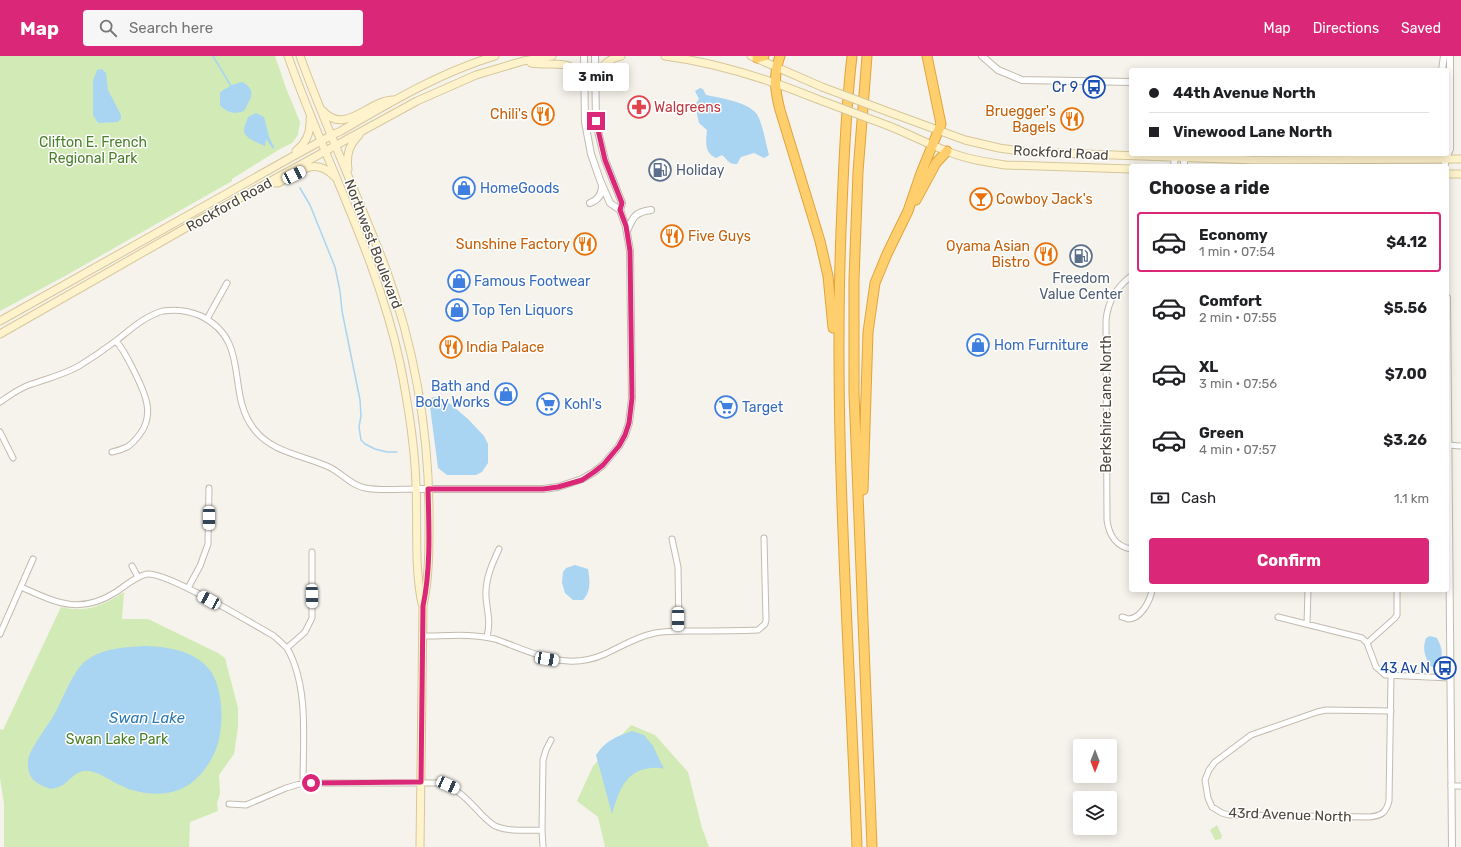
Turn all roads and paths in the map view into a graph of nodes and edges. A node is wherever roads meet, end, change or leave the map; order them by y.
1 (288, 56) edge
2 (300, 56) edge
3 (495, 56) edge
4 (552, 56) edge
5 (584, 56) edge
6 (595, 56) edge
7 (621, 56) edge
8 (665, 56) edge
9 (780, 56) edge
10 (852, 56) edge
11 (867, 56) edge
12 (927, 56) edge
13 (982, 56) edge
14 (1444, 56) edge
15 (1450, 56) edge
16 (757, 57) edge
17 (523, 61) junction
18 (776, 68) junction
19 (1442, 68) edge
20 (1129, 82) edge
21 (775, 83) junction
22 (584, 84) junction
23 (595, 88) junction
24 (395, 100) junction
25 (320, 107) junction
26 (310, 113) junction
27 (369, 127) junction
28 (939, 131) junction
29 (332, 135) junction
30 (321, 140) junction
31 (933, 145) junction
32 (336, 146) junction
33 (326, 151) junction
34 (947, 151) junction
35 (1449, 151) edge
36 (1129, 156) edge
37 (1144, 156) edge
38 (1175, 156) edge
39 (1211, 156) edge
40 (1412, 156) edge
41 (290, 158) junction
42 (1184, 159) edge
43 (1461, 159) edge
44 (1220, 160) junction
45 (1406, 160) junction
46 (1444, 160) edge
47 (1129, 169) edge
48 (1449, 174) edge
49 (1461, 174) edge
50 (349, 179) junction
51 (337, 180) junction
52 (269, 182) junction
53 (602, 185) junction
54 (590, 203) dead end
55 (620, 210) junction
56 (650, 210) dead end
57 (908, 211) junction
58 (627, 231) junction
59 (1129, 278) edge
60 (227, 283) dead end
61 (207, 319) junction
62 (0, 321) edge
63 (0, 334) edge
64 (116, 340) junction
65 (838, 390) junction
66 (0, 402) edge
67 (0, 432) edge
68 (1449, 445) edge
69 (1461, 446) edge
70 (112, 452) dead end
71 (14, 458) dead end
72 (209, 488) dead end
73 (417, 489) junction
74 (428, 489) junction
75 (858, 511) junction
76 (764, 538) dead end
77 (672, 539) dead end
78 (1129, 547) edge
79 (499, 549) dead end
80 (312, 552) dead end
81 (33, 559) dead end
82 (1449, 562) edge
83 (132, 566) dead end
84 (138, 578) junction
85 (21, 588) junction
86 (188, 588) junction
87 (1151, 592) edge
88 (1308, 592) edge
89 (1397, 592) edge
90 (423, 606) junction
91 (1122, 617) dead end
92 (1278, 617) dead end
93 (1307, 624) junction
94 (679, 631) junction
95 (0, 634) edge
96 (422, 636) junction
97 (487, 637) junction
98 (1367, 643) junction
99 (287, 648) junction
100 (1391, 676) junction
101 (1450, 678) junction
102 (1391, 711) junction
103 (551, 740) dead end
104 (421, 782) junction
105 (303, 783) junction
106 (1451, 786) junction
107 (1461, 786) edge
108 (230, 804) dead end
109 (542, 830) junction
110 (420, 847) edge
111 (543, 847) edge
112 (857, 847) edge
113 (872, 847) edge
114 (1452, 847) edge

1 - 26 main road, Northwest Boulevard
2 - 25 main road, Northwest Boulevard
3 - 24 main road, Rockford Road
4 - 17 main road, Rockford Road
5 - 22 street
6 - 23 street
7 - 23 main road
8 - 21 main road, Rockford Road
9 - 18 highway
10 - 65 highway
11 - 75 highway
12 - 28 highway
13 - 20 street
14 - 19 street
15 - 35 street
16 - 18 main road, Rockford Road
17 - 22 main road
17 - 27 main road, Rockford Road
18 - 21 highway
18 - 28 main road, Rockford Road, bridge
21 - 31 main road, Rockford Road, bridge
21 - 65 highway
22 - 53 street
23 - 55 street
24 - 25 main road
24 - 29 main road, Rockford Road
25 - 29 main road, Northwest Boulevard
26 - 30 main road, Northwest Boulevard
26 - 41 main road
27 - 32 main road, Rockford Road
27 - 50 main road
28 - 31 highway
28 - 36 main road, Rockford Road
29 - 30 main road, Rockford Road
29 - 32 main road, Northwest Boulevard
30 - 33 main road, Northwest Boulevard
30 - 41 main road, Rockford Road
31 - 34 main road, Rockford Road
31 - 57 highway
32 - 33 main road, Rockford Road
32 - 50 main road, Northwest Boulevard
33 - 51 main road, Northwest Boulevard
33 - 52 main road, Rockford Road
34 - 47 main road, Rockford Road
34 - 57 highway
37 - 38 main road, Rockford Road
38 - 42 main road, Rockford Road
39 - 44 main road
40 - 45 main road
41 - 62 main road, Rockford Road
42 - 44 main road, Rockford Road
43 - 46 main road, Rockford Road
44 - 45 main road, Rockford Road
45 - 46 main road, Rockford Road
48 - 49 main road
50 - 74 main road, Northwest Boulevard
51 - 52 main road
51 - 73 main road, Northwest Boulevard
52 - 63 main road, Rockford Road
53 - 54 street
53 - 55 street
55 - 58 street
56 - 58 street
57 - 75 highway
58 - 74 street
59 - 78 street, Berkshire Lane North
60 - 61 street
61 - 64 street
61 - 73 street
64 - 66 street
64 - 70 street
65 - 112 highway
67 - 71 street
68 - 69 street
72 - 86 street
73 - 74 street
73 - 90 main road, Northwest Boulevard
74 - 90 main road, Northwest Boulevard
75 - 113 highway
76 - 94 street
77 - 94 street
79 - 97 street
80 - 99 street
81 - 85 street
82 - 101 street
83 - 84 street
84 - 85 street
84 - 86 street
85 - 95 street
86 - 99 street
87 - 91 street
88 - 93 street
89 - 98 street
90 - 96 main road, Northwest Boulevard
92 - 93 street
93 - 98 street
94 - 97 street
96 - 97 street
96 - 104 main road, Northwest Boulevard
98 - 100 street
99 - 105 street
100 - 101 street
100 - 102 street, 43rd Avenue North
101 - 106 street
102 - 102 street, 43rd Avenue North
103 - 109 street
104 - 105 street
104 - 109 street
104 - 110 main road, Northwest Boulevard
105 - 108 street
106 - 107 street
106 - 114 street
109 - 111 street

